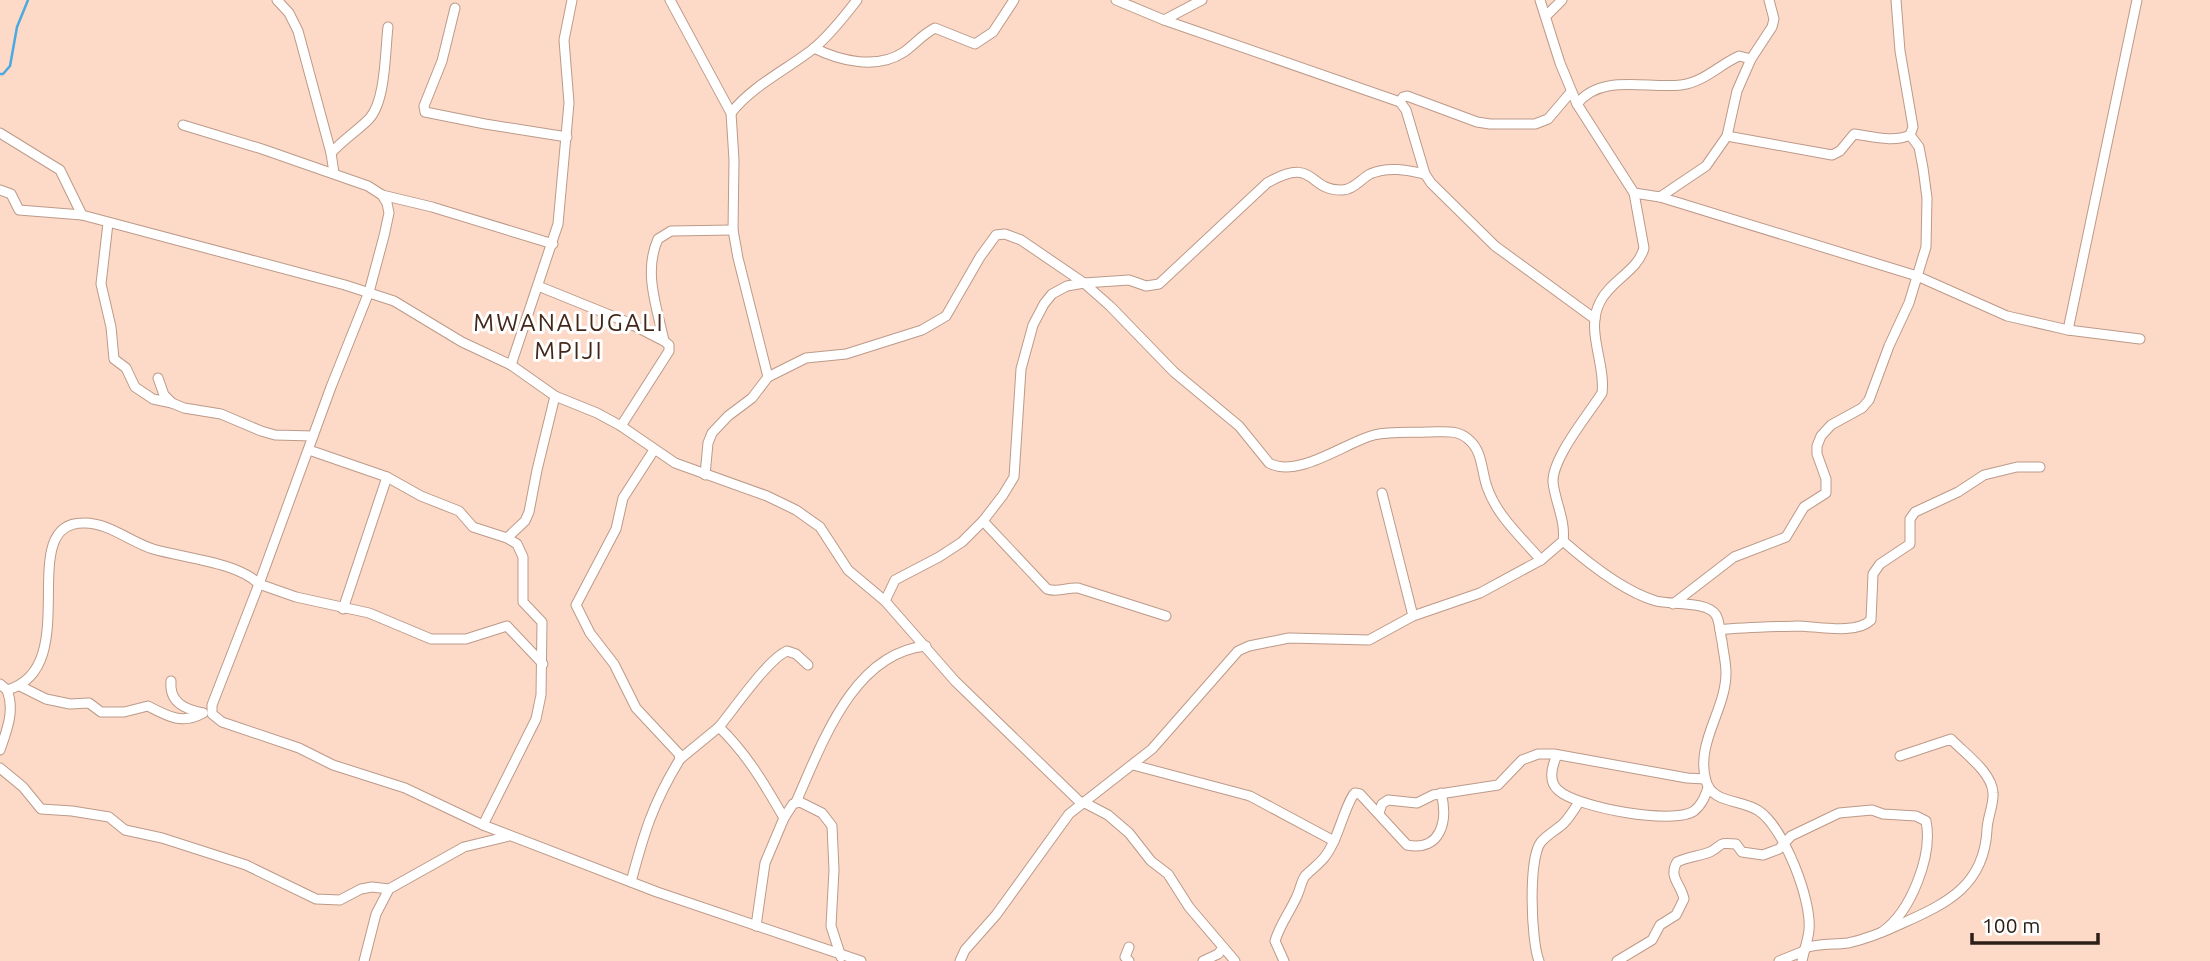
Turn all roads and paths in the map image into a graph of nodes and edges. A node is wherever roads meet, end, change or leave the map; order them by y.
1 (277, 0) edge
2 (572, 0) edge
3 (670, 0) edge
4 (857, 0) edge
5 (1014, 0) edge
6 (1116, 0) edge
7 (1202, 0) edge
8 (1540, 0) edge
9 (1562, 0) edge
10 (1769, 0) edge
11 (1896, 0) edge
12 (2137, 0) edge
13 (1133, 4) edge
14 (455, 8) dead end
15 (1546, 16) junction
16 (1164, 20) junction
17 (388, 27) dead end
18 (814, 48) junction
19 (1752, 59) junction
20 (1572, 92) junction
21 (1400, 102) junction
22 (1577, 104) junction
23 (731, 113) junction
24 (183, 125) dead end
25 (0, 133) edge
26 (1910, 135) junction
27 (1727, 136) junction
28 (568, 137) junction
29 (331, 153) junction
30 (334, 173) junction
31 (1424, 174) junction
32 (0, 190) edge
33 (1634, 193) junction
34 (382, 195) junction
35 (1660, 197) junction
36 (82, 215) junction
37 (108, 223) junction
38 (733, 230) junction
39 (553, 244) junction
40 (1916, 276) junction
41 (1084, 283) junction
42 (538, 286) junction
43 (369, 292) junction
44 (1595, 319) junction
45 (2067, 330) junction
46 (2140, 339) dead end
47 (664, 341) junction
48 (511, 365) junction
49 (768, 377) junction
50 (158, 378) dead end
51 (555, 396) junction
52 (172, 403) junction
53 (621, 426) junction
54 (313, 436) junction
55 (309, 450) junction
56 (654, 450) junction
57 (2040, 467) dead end
58 (705, 475) junction
59 (387, 477) junction
60 (1382, 493) dead end
61 (983, 521) junction
62 (508, 538) junction
63 (1563, 541) junction
64 (1541, 560) junction
65 (259, 584) junction
66 (885, 601) junction
67 (1673, 604) junction
68 (343, 609) junction
69 (1166, 616) dead end
70 (1413, 616) junction
71 (1720, 630) junction
72 (926, 646) junction
73 (543, 664) junction
74 (808, 665) dead end
75 (171, 681) dead end
76 (20, 686) junction
77 (3, 687) edge
78 (207, 714) junction
79 (719, 727) junction
80 (0, 750) edge
81 (1557, 755) junction
82 (1900, 757) dead end
83 (680, 759) junction
84 (1133, 765) junction
85 (0, 768) edge
86 (1707, 783) junction
87 (1441, 793) junction
88 (796, 802) junction
89 (1082, 802) junction
90 (1579, 802) junction
91 (1378, 813) junction
92 (784, 818) junction
93 (483, 825) junction
94 (510, 835) junction
95 (1334, 841) junction
96 (1784, 846) junction
97 (631, 882) junction
98 (389, 888) junction
99 (756, 926) junction
100 (1882, 932) junction
101 (1129, 947) dead end
102 (1223, 948) junction
103 (1804, 953) edge
104 (840, 959) edge
105 (364, 961) edge
106 (861, 961) edge
107 (960, 961) edge
108 (1129, 961) edge
109 (1203, 961) edge
110 (1236, 961) edge
111 (1284, 961) edge
112 (1539, 961) edge
113 (1617, 961) edge
114 (1779, 961) edge

1 - 29 street
2 - 28 street
3 - 23 street
4 - 18 street
5 - 18 street
6 - 13 street
7 - 16 street
8 - 15 street
9 - 15 street
10 - 19 street
11 - 26 street
12 - 45 street
13 - 16 street
14 - 28 street
15 - 20 street
16 - 21 street
17 - 29 street
18 - 23 street
19 - 22 street
19 - 27 street
20 - 21 street
20 - 22 street
21 - 31 street
22 - 33 street
23 - 38 street
24 - 30 street
25 - 36 street
26 - 27 street
26 - 40 street
27 - 35 street
28 - 39 street
29 - 30 street
30 - 34 street
31 - 41 street
31 - 44 street
32 - 36 street
33 - 35 street
33 - 44 street
34 - 39 street
34 - 43 street
35 - 40 street
36 - 37 street
37 - 43 street
37 - 52 street
38 - 47 street
38 - 49 street
39 - 42 street
40 - 45 street
40 - 67 street
41 - 49 street
41 - 61 street
41 - 64 street
42 - 47 street
42 - 48 street
43 - 48 street
43 - 54 street
44 - 63 street
45 - 46 street
47 - 53 street
48 - 51 street
49 - 58 street
50 - 52 street
51 - 53 street
51 - 62 street
52 - 54 street
53 - 56 street
54 - 55 street
55 - 59 street
55 - 65 street
56 - 58 street
56 - 83 street
57 - 71 street
58 - 66 street
59 - 62 street
59 - 68 street
60 - 70 street
61 - 66 street
61 - 69 street
62 - 73 street
63 - 64 street
63 - 67 street
64 - 70 street
65 - 68 street
65 - 76 street
65 - 78 street
66 - 72 street
67 - 71 street
68 - 73 street
70 - 84 street
71 - 86 street
72 - 88 street
72 - 89 street
73 - 93 street
74 - 79 street
75 - 78 street
76 - 77 street
76 - 78 street
77 - 80 street
78 - 93 street
79 - 83 street
79 - 92 street
81 - 86 street
81 - 87 street
81 - 90 street
82 - 100 street
83 - 97 street
84 - 89 street
84 - 95 street
85 - 98 street
86 - 90 street
86 - 96 street
87 - 91 street
87 - 91 street
88 - 92 street
88 - 104 street
89 - 102 street
89 - 107 street
90 - 112 street
91 - 95 street
92 - 99 street
93 - 94 street
94 - 97 street
94 - 98 street
95 - 111 street
96 - 100 street
96 - 103 street
96 - 113 street
97 - 99 street
98 - 105 street
99 - 104 street
100 - 103 street
101 - 108 street
102 - 109 street
102 - 110 street
103 - 114 street
104 - 106 street

